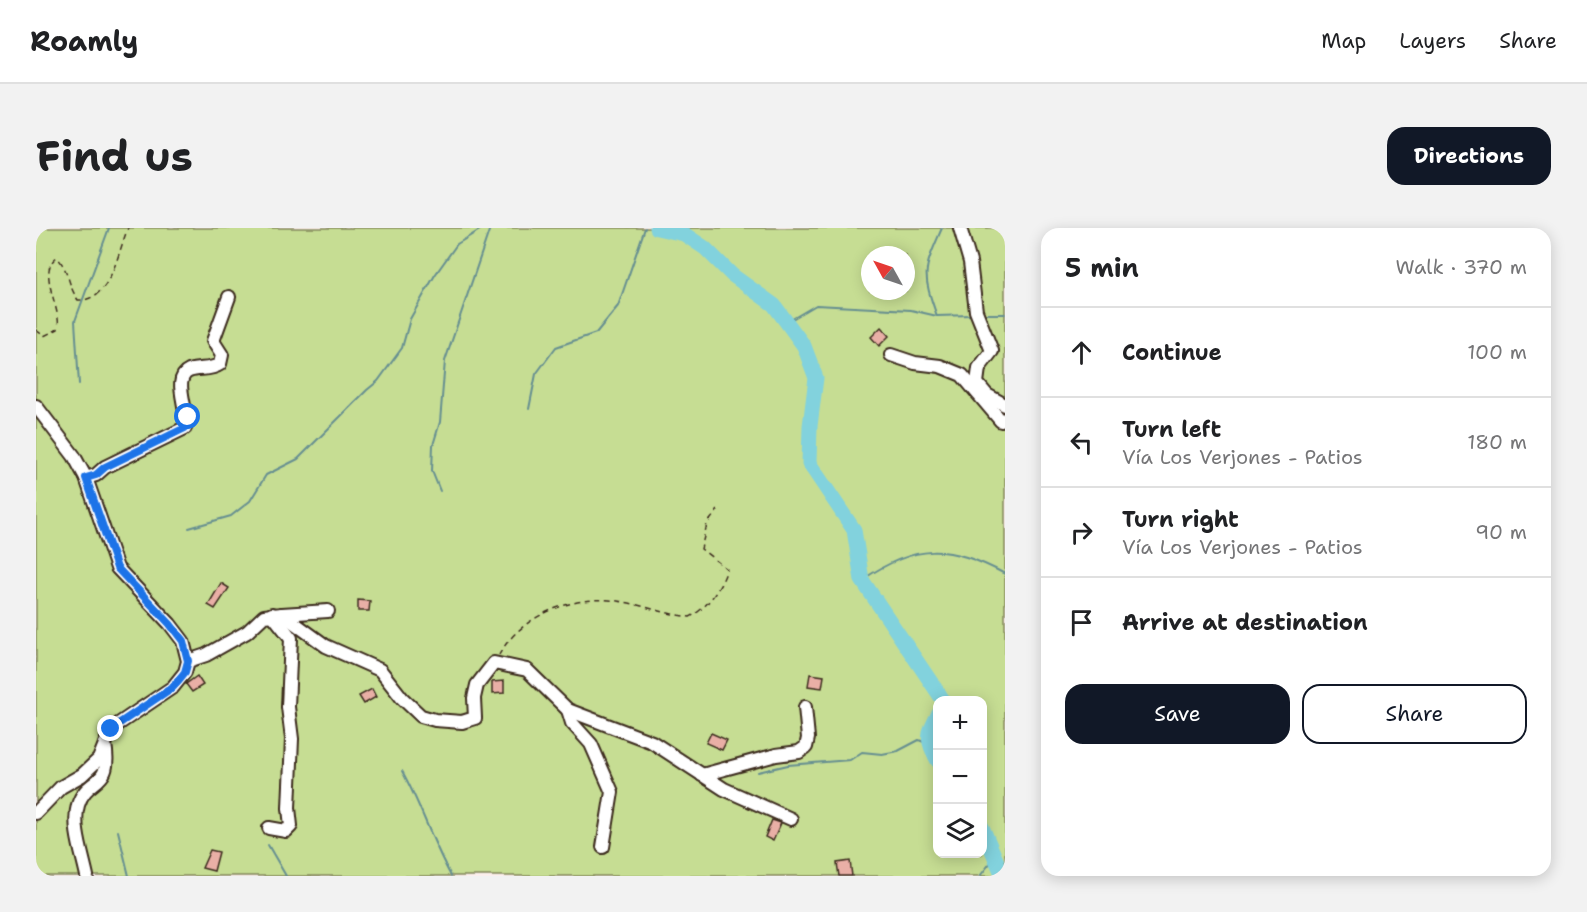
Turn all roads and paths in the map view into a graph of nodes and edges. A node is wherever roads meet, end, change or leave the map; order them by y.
1 (128, 228) edge
2 (960, 228) edge
3 (229, 297) dead end
4 (36, 330) edge
5 (891, 355) dead end
6 (1005, 405) edge
7 (36, 406) edge
8 (1005, 420) edge
9 (86, 478) junction
10 (718, 510) dead end
11 (328, 610) dead end
12 (277, 614) junction
13 (188, 661) junction
14 (494, 663) junction
15 (805, 707) dead end
16 (568, 710) junction
17 (105, 743) junction
18 (702, 775) junction
19 (36, 813) edge
20 (791, 819) dead end
21 (268, 828) dead end
22 (603, 847) dead end
23 (87, 876) edge

1 - 4 path
2 - 6 street
3 - 9 street
5 - 8 street
7 - 9 street
9 - 13 street
10 - 14 path
11 - 12 street
12 - 13 street
12 - 14 street
12 - 21 street
13 - 17 street
14 - 16 street
15 - 18 street
16 - 18 street
16 - 22 street
17 - 19 street
17 - 23 street
18 - 20 street

